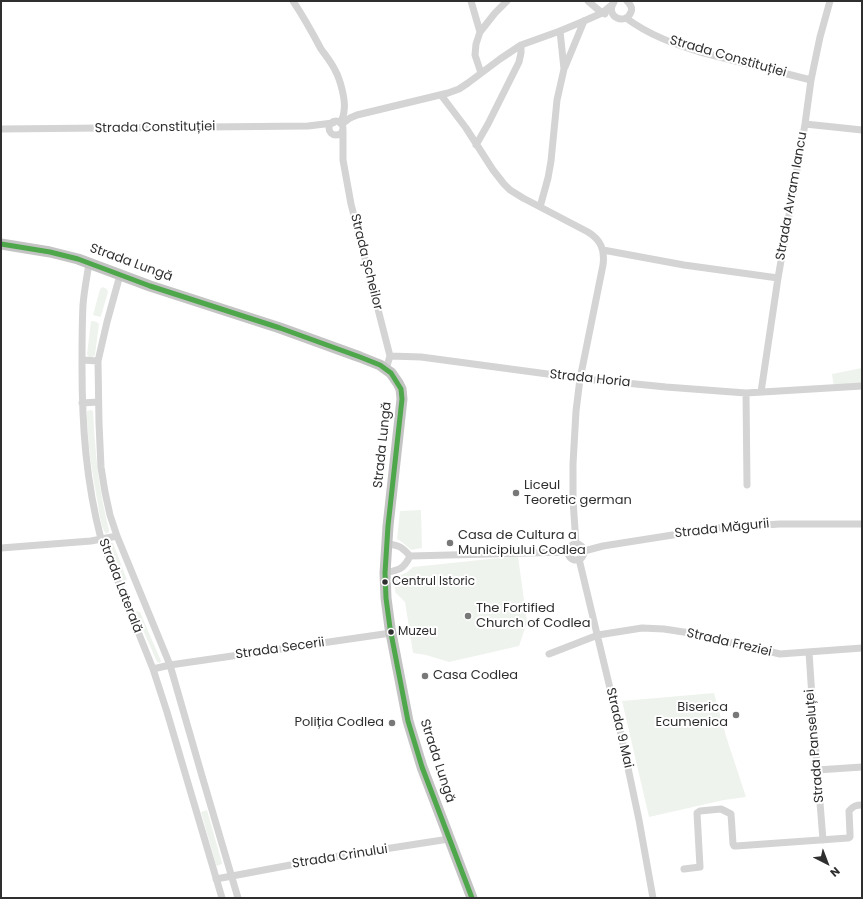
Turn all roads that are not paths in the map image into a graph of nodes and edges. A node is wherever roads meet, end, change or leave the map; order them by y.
1 (293, 1) edge
2 (471, 1) edge
3 (507, 1) edge
4 (588, 1) edge
5 (627, 1) edge
6 (830, 1) edge
7 (615, 2) edge
8 (602, 13) junction
9 (615, 17) junction
10 (626, 18) junction
11 (584, 21) junction
12 (560, 31) junction
13 (480, 32) junction
14 (521, 46) junction
15 (564, 69) junction
16 (481, 73) junction
17 (811, 80) junction
18 (441, 95) junction
19 (805, 124) junction
20 (339, 125) junction
21 (308, 126) junction
22 (1, 129) edge
23 (862, 130) edge
24 (332, 133) junction
25 (476, 145) junction
26 (343, 154) junction
27 (540, 207) junction
28 (1, 244) edge
29 (604, 250) junction
30 (89, 263) junction
31 (120, 275) junction
32 (778, 278) junction
33 (390, 356) junction
34 (82, 360) junction
35 (98, 361) junction
36 (386, 369) junction
37 (580, 379) junction
38 (862, 386) edge
39 (761, 392) junction
40 (746, 393) junction
41 (98, 402) junction
42 (82, 403) junction
43 (747, 485) dead end
44 (862, 524) edge
45 (117, 536) junction
46 (101, 539) junction
47 (387, 544) junction
48 (576, 544) junction
49 (1, 548) edge
50 (584, 551) junction
51 (569, 552) junction
52 (410, 556) junction
53 (579, 559) junction
54 (385, 573) junction
55 (391, 633) junction
56 (598, 635) junction
57 (862, 648) edge
58 (809, 652) junction
59 (549, 654) dead end
60 (170, 665) junction
61 (153, 669) junction
62 (862, 767) edge
63 (817, 770) junction
64 (862, 805) edge
65 (449, 839) junction
66 (823, 840) junction
67 (684, 869) dead end
68 (232, 876) junction
69 (216, 879) junction
70 (222, 898) edge
71 (238, 898) edge
72 (472, 898) edge
73 (653, 898) edge

1 - 20 street, Strada Șcheilor
2 - 13 street
3 - 13 street
4 - 8 street
5 - 10 street
6 - 17 street, Strada Avram Iancu
7 - 8 street, Strada Constituției
7 - 9 street
8 - 9 street
8 - 11 street, Strada Constituției
9 - 10 street
10 - 17 street, Strada Constituției
11 - 12 street, Strada Constituției
11 - 15 street
12 - 14 street, Strada Constituției
12 - 15 street
13 - 16 street
14 - 16 street, Strada Constituției
14 - 25 street
15 - 27 street
16 - 18 street, Strada Constituției
17 - 19 street, Strada Avram Iancu
18 - 20 street, Strada Constituției
18 - 25 street
19 - 23 street
19 - 32 street, Strada Avram Iancu
20 - 21 street, Strada Constituției
20 - 24 street
20 - 24 street
20 - 26 street, Strada Șcheilor
21 - 22 street, Strada Constituției
21 - 24 street, Strada Constituției
24 - 26 street, Strada Șcheilor
25 - 27 street
26 - 33 street, Strada Șcheilor
27 - 29 street
28 - 30 highway, Strada Lungă
29 - 32 street
29 - 37 street
30 - 31 highway, Strada Lungă
30 - 34 street, Strada Laterală
31 - 35 street, Strada Laterală
31 - 36 highway, Strada Lungă
32 - 39 street, Strada Avram Iancu
33 - 36 street
33 - 37 street, Strada Horia
34 - 35 street
34 - 42 street, Strada Laterală
35 - 41 street, Strada Laterală
36 - 47 highway, Strada Lungă
37 - 40 street, Strada Horia
37 - 48 street
38 - 39 street, Strada Horia
39 - 40 street, Strada Horia
40 - 43 street
41 - 42 street
41 - 45 street, Strada Laterală
42 - 46 street, Strada Laterală
44 - 50 street, Strada Măgurii
45 - 46 street
45 - 60 street, Strada Laterală
46 - 49 street
46 - 61 street, Strada Laterală
47 - 52 street
47 - 54 highway, Strada Lungă
48 - 50 street
48 - 51 street
50 - 53 street
51 - 52 street
51 - 53 street
52 - 54 street
53 - 56 street, Strada 9 Mai
54 - 55 highway, Strada Lungă
55 - 60 street, Strada Secerii
55 - 65 highway, Strada Lungă
56 - 58 street, Strada Freziei
56 - 59 street, Strada Freziei
56 - 73 street, Strada 9 Mai
57 - 58 street, Strada Freziei
58 - 63 street, Strada Panseluței
60 - 61 street, Strada Secerii
60 - 68 street, Strada Laterală
61 - 69 street, Strada Laterală
62 - 63 street
63 - 66 street, Strada Panseluței
64 - 66 street
65 - 68 street, Strada Crinului
65 - 72 highway, Strada Lungă
66 - 67 street
68 - 69 street, Strada Crinului
68 - 71 street, Strada Laterală
69 - 70 street, Strada Laterală

